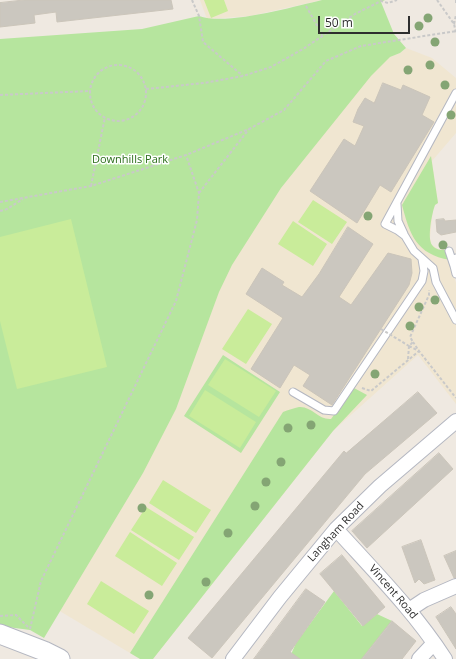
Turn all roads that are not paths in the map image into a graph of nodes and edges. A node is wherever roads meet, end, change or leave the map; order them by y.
1 (456, 93) edge
2 (398, 203) junction
3 (405, 236) junction
4 (449, 250) dead end
5 (456, 258) edge
6 (422, 260) junction
7 (454, 266) junction
8 (456, 274) edge
9 (429, 280) junction
10 (456, 320) edge
11 (293, 392) dead end
12 (456, 421) edge
13 (336, 530) junction
14 (456, 586) edge
15 (409, 610) junction
16 (0, 634) edge
17 (434, 643) junction
18 (52, 655) edge
19 (234, 659) edge
20 (419, 659) edge
21 (445, 659) edge

1 - 2 lane
2 - 3 lane
2 - 3 lane
3 - 6 lane
4 - 7 lane
5 - 7 lane
6 - 9 lane
6 - 9 lane
7 - 8 lane
9 - 10 lane
9 - 11 lane
12 - 13 street, Langham Road
13 - 15 street, Vincent Road
13 - 19 street, Langham Road
14 - 15 street
15 - 17 street, Vincent Road
16 - 18 main road
17 - 20 street
17 - 21 street, Vincent Road

